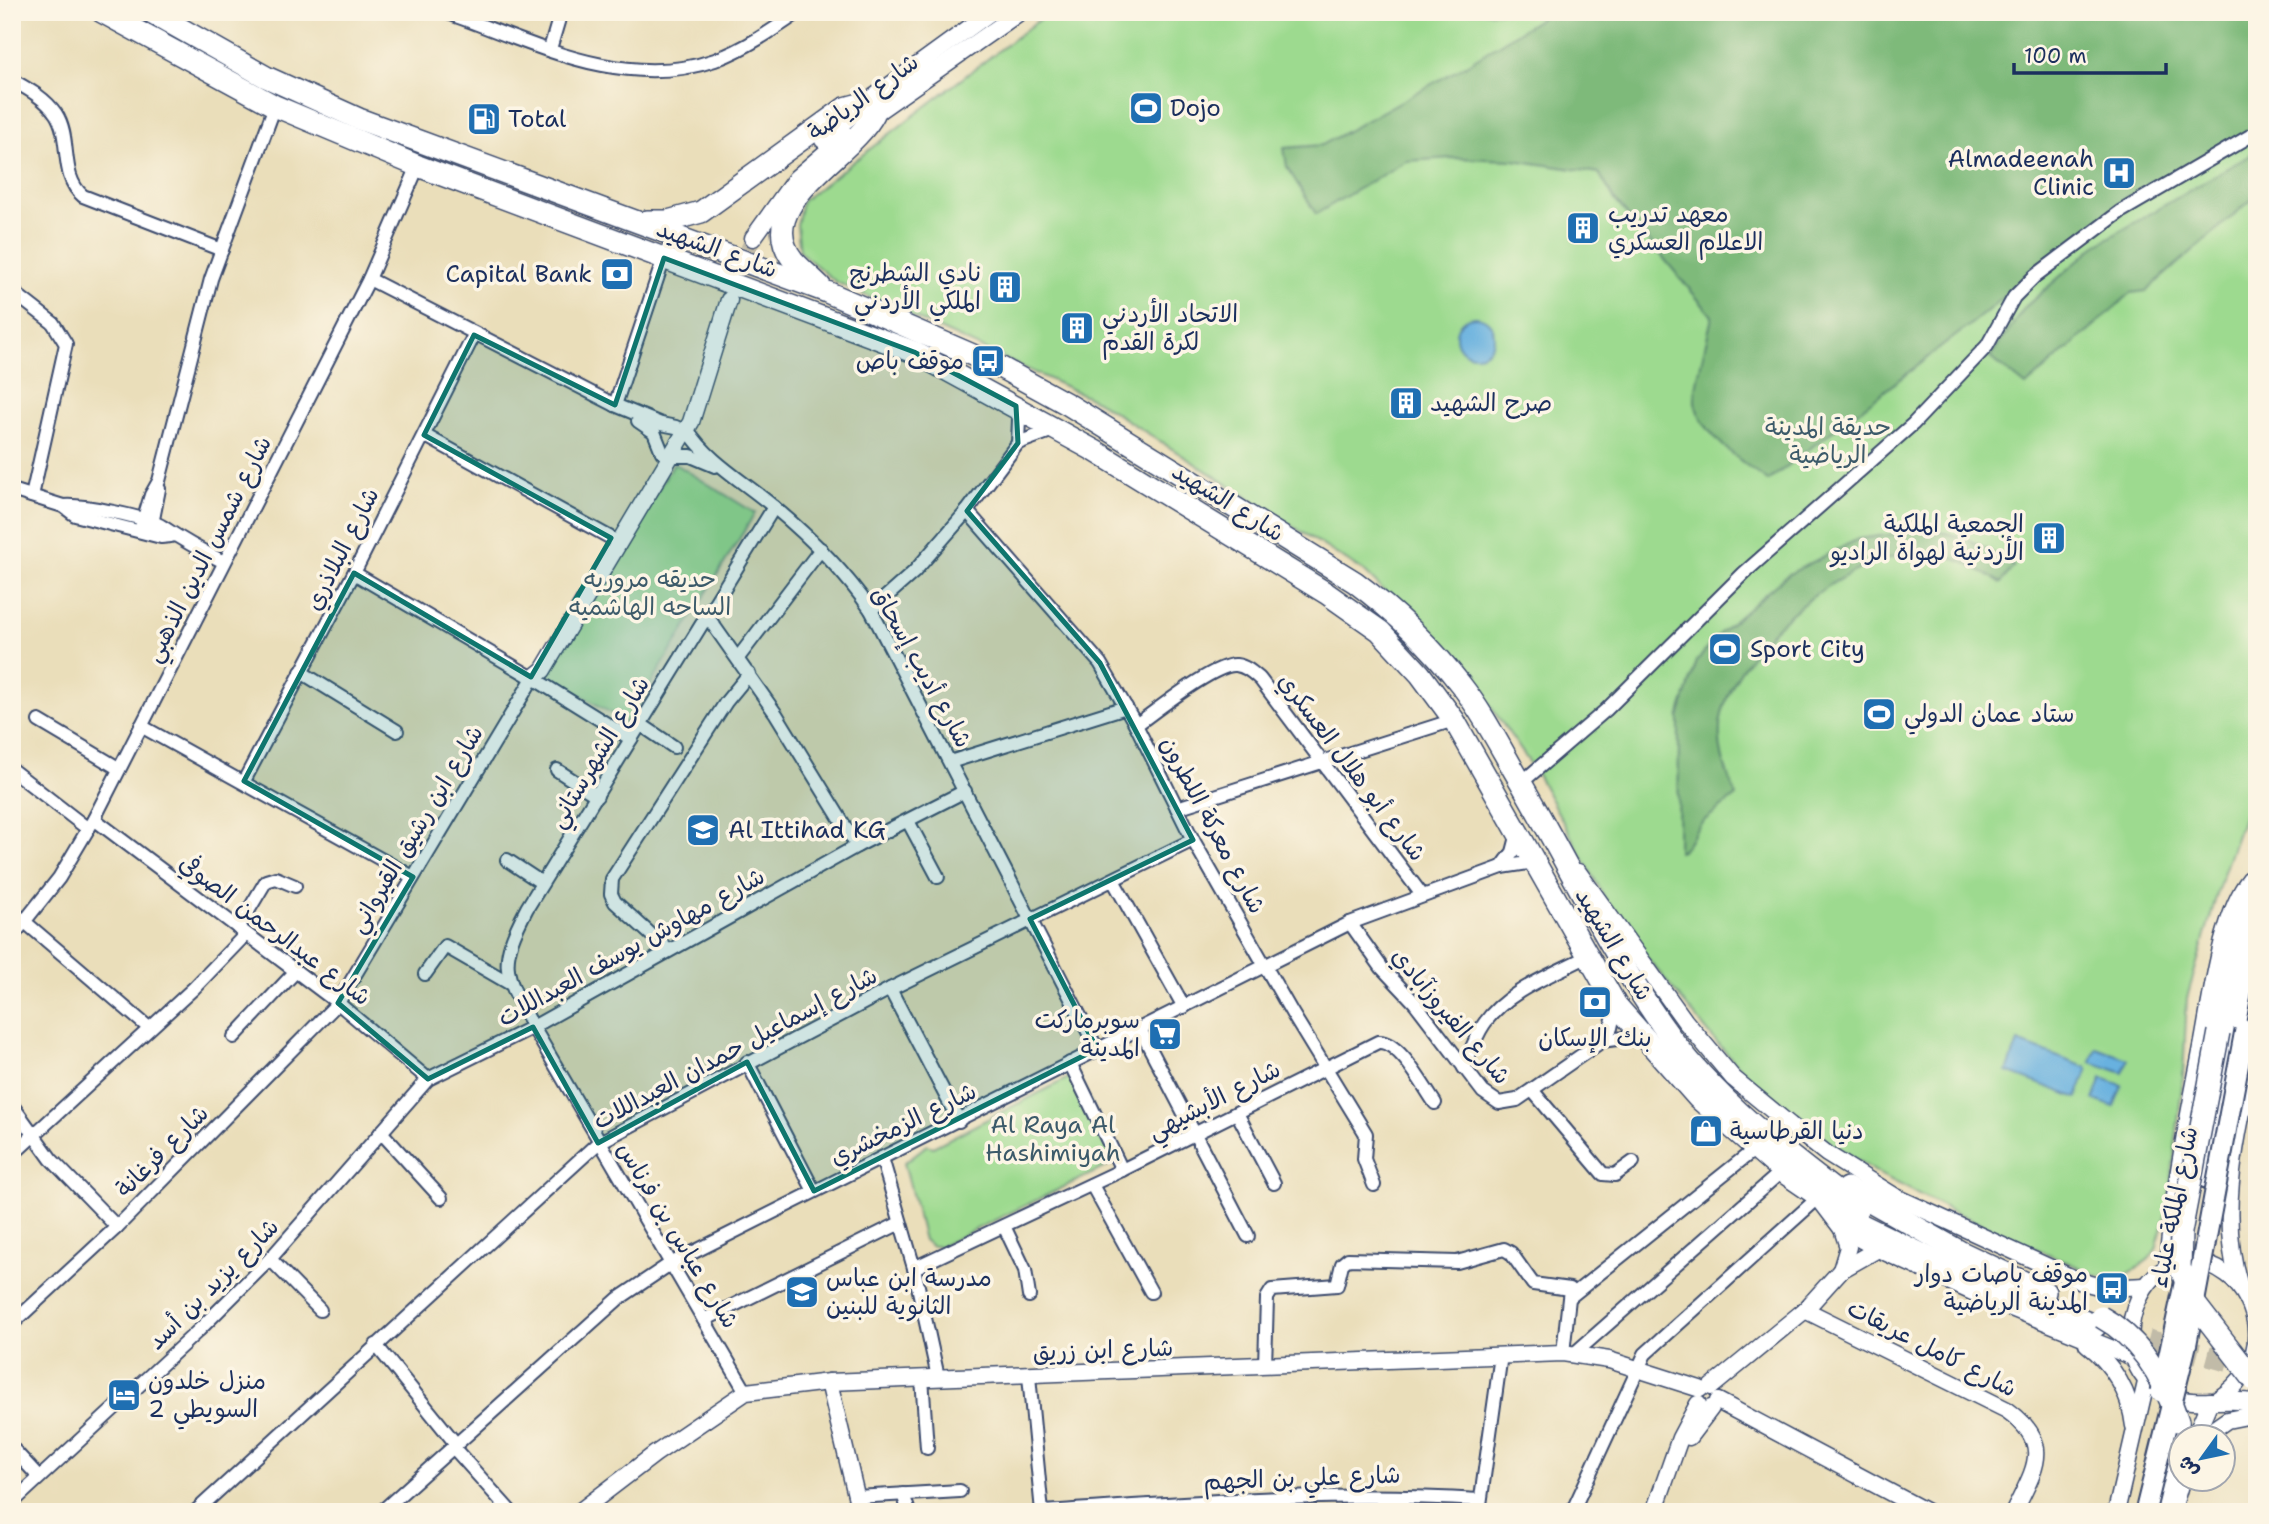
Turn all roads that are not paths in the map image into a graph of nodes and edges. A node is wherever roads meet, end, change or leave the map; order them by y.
1 (102, 12) edge
2 (445, 12) edge
3 (561, 12) edge
4 (799, 12) edge
5 (991, 12) edge
6 (1020, 12) edge
7 (159, 15) edge
8 (976, 18) edge
9 (550, 49) junction
10 (12, 80) edge
11 (275, 106) junction
12 (870, 108) junction
13 (2257, 132) edge
14 (418, 166) junction
15 (635, 219) junction
16 (748, 237) tunnel mouth
17 (222, 250) junction
18 (664, 258) junction
19 (369, 279) junction
20 (12, 290) edge
21 (827, 292) junction
22 (724, 298) tunnel mouth
23 (474, 335) junction
24 (615, 404) junction
25 (1016, 406) junction
26 (681, 428) junction
27 (1056, 429) junction
28 (424, 435) junction
29 (1018, 443) junction
30 (666, 454) junction
31 (729, 472) junction
32 (12, 490) edge
33 (32, 496) junction
34 (774, 507) junction
35 (967, 511) junction
36 (147, 527) junction
37 (611, 538) junction
38 (821, 549) junction
39 (224, 562) junction
40 (354, 573) junction
41 (872, 610) junction
42 (707, 616) junction
43 (738, 658) junction
44 (301, 672) junction
45 (749, 674) junction
46 (533, 678) junction
47 (1126, 707) junction
48 (1454, 720) junction
49 (39, 721) dead end
50 (640, 724) junction
51 (1136, 724) junction
52 (141, 726) junction
53 (397, 732) dead end
54 (631, 739) junction
55 (674, 747) dead end
56 (950, 762) junction
57 (1324, 762) junction
58 (118, 768) junction
59 (12, 769) edge
60 (556, 770) dead end
61 (244, 781) junction
62 (1521, 783) junction
63 (965, 792) junction
64 (597, 796) junction
65 (1178, 808) junction
66 (908, 821) junction
67 (90, 824) junction
68 (1518, 832) junction
69 (1193, 840) junction
70 (857, 845) junction
71 (507, 860) dead end
72 (1564, 861) junction
73 (1535, 862) junction
74 (1502, 867) junction
75 (2257, 872) edge
76 (414, 877) junction
77 (938, 877) dead end
78 (2257, 879) edge
79 (1113, 880) junction
80 (542, 883) junction
81 (295, 886) dead end
82 (1422, 895) junction
83 (2257, 910) edge
84 (12, 911) edge
85 (1031, 919) junction
86 (26, 921) junction
87 (1350, 923) junction
88 (242, 931) junction
89 (12, 937) edge
90 (667, 950) junction
91 (1588, 956) junction
92 (1265, 964) junction
93 (296, 971) junction
94 (425, 974) dead end
95 (2257, 977) edge
96 (509, 983) junction
97 (890, 989) junction
98 (338, 1003) junction
99 (1616, 1005) junction
100 (1184, 1007) junction
101 (533, 1027) junction
102 (149, 1028) junction
103 (1140, 1029) junction
104 (2238, 1033) edge
105 (234, 1037) dead end
106 (1602, 1041) junction
107 (1646, 1041) junction
108 (1097, 1049) junction
109 (747, 1062) junction
110 (1693, 1062) junction
111 (1070, 1063) junction
112 (1325, 1068) junction
113 (1464, 1069) junction
114 (428, 1079) junction
115 (1532, 1090) junction
116 (1435, 1103) dead end
117 (12, 1105) edge
118 (1237, 1113) junction
119 (959, 1121) junction
120 (381, 1132) junction
121 (1193, 1134) junction
122 (33, 1135) junction
123 (598, 1143) junction
124 (1755, 1149) junction
125 (12, 1155) edge
126 (882, 1157) junction
127 (1633, 1162) dead end
128 (1122, 1170) junction
129 (1782, 1171) junction
130 (1274, 1183) dead end
131 (1092, 1185) junction
132 (1374, 1185) dead end
133 (814, 1191) junction
134 (441, 1198) dead end
135 (1818, 1198) junction
136 (2172, 1206) junction
137 (2228, 1215) junction
138 (900, 1223) junction
139 (1004, 1226) junction
140 (117, 1227) junction
141 (1842, 1229) junction
142 (1248, 1236) dead end
143 (1878, 1249) junction
144 (270, 1259) junction
145 (2167, 1262) junction
146 (670, 1264) junction
147 (914, 1268) junction
148 (1841, 1270) junction
149 (2145, 1286) junction
150 (2120, 1288) junction
151 (1151, 1292) dead end
152 (1029, 1296) dead end
153 (1570, 1297) junction
154 (2248, 1299) edge
155 (320, 1310) dead end
156 (1805, 1310) junction
157 (704, 1320) junction
158 (12, 1324) edge
159 (2077, 1337) junction
160 (376, 1345) junction
161 (1569, 1353) junction
162 (1501, 1355) junction
163 (2135, 1359) junction
164 (1265, 1366) junction
165 (1637, 1368) junction
166 (1029, 1376) junction
167 (930, 1377) junction
168 (2147, 1378) junction
169 (829, 1382) junction
170 (2257, 1384) edge
171 (746, 1392) junction
172 (1708, 1398) junction
173 (2213, 1401) junction
174 (2257, 1403) edge
175 (2257, 1414) edge
176 (2202, 1422) edge
177 (2224, 1422) edge
178 (2135, 1432) junction
179 (455, 1445) junction
180 (12, 1448) edge
181 (927, 1448) dead end
182 (38, 1476) junction
183 (960, 1491) dead end
184 (2178, 1492) edge
185 (903, 1494) junction
186 (12, 1503) edge
187 (858, 1504) edge
188 (1479, 1506) edge
189 (585, 1510) edge
190 (195, 1512) edge
191 (381, 1512) edge
192 (511, 1512) edge
193 (909, 1512) edge
194 (1042, 1512) edge
195 (1572, 1512) edge
196 (1654, 1512) edge
197 (1927, 1512) edge
198 (2014, 1512) edge
199 (2116, 1512) edge
200 (2132, 1512) edge
201 (2145, 1512) edge
202 (2162, 1512) edge
203 (2172, 1512) edge

1 - 11 highway, شارع الشهيد
2 - 9 street
3 - 9 street
4 - 9 street
5 - 8 main road, شارع الرياضة
6 - 12 main road, شارع الرياضة
7 - 15 highway, شارع الشهيد
8 - 12 main road, شارع الرياضة
10 - 17 street
11 - 14 highway, شارع الشهيد
11 - 17 street
12 - 15 highway
12 - 16 main road, شارع الرياضة
12 - 21 highway
13 - 62 street
14 - 18 highway, شارع الشهيد
14 - 19 street, شارع شمس الدين الذهبي
15 - 21 highway, شارع الشهيد
17 - 36 street
18 - 24 street
18 - 25 highway, شارع الشهيد
19 - 23 street, شارع أديب إسحاق
19 - 39 street, شارع شمس الدين الذهبي
20 - 33 street
21 - 62 highway, شارع الشهيد
22 - 26 main road
23 - 24 street, شارع أديب إسحاق
23 - 28 street, شارع البلاذري
24 - 26 street, شارع أديب إسحاق
24 - 30 street, شارع أديب إسحاق
25 - 27 highway, شارع الشهيد
25 - 29 street
26 - 30 main road
26 - 31 street, شارع أديب إسحاق
27 - 29 street
27 - 48 highway, شارع الشهيد
28 - 37 street
28 - 40 street, شارع البلاذري
29 - 35 street
30 - 31 street, شارع أديب إسحاق
30 - 37 main road, شارع ابن رشيق القيرواني
30 - 46 main road, شارع ابن رشيق القيرواني
31 - 34 street, شارع أديب إسحاق
32 - 33 street
33 - 36 street
34 - 38 street, شارع أديب إسحاق
34 - 42 street, شارع الشهرستاني
35 - 41 street
35 - 47 street, شارع معركة اللطرون
36 - 39 street
37 - 46 main road, شارع ابن رشيق القيرواني
38 - 41 street, شارع أديب إسحاق
38 - 43 street
39 - 52 street, شارع شمس الدين الذهبي
40 - 44 street, شارع البلاذري
40 - 46 street
41 - 56 street, شارع أديب إسحاق
42 - 43 street
42 - 50 street, شارع الشهرستاني
43 - 45 street
44 - 53 street
44 - 61 street, شارع البلاذري
45 - 70 street
45 - 90 street
46 - 54 street
46 - 76 street, شارع ابن رشيق القيرواني
47 - 51 street, شارع معركة اللطرون
47 - 56 street
48 - 57 street
48 - 68 highway, شارع الشهيد
49 - 58 street
50 - 54 street, شارع الشهرستاني
50 - 55 street
51 - 57 street, شارع أبو هلال العسكري
51 - 65 street, شارع معركة اللطرون
52 - 58 street, شارع شمس الدين الذهبي
52 - 61 street
54 - 64 street, شارع الشهرستاني
56 - 63 street, شارع أديب إسحاق
57 - 65 street
57 - 82 street, شارع أبو هلال العسكري
58 - 67 street, شارع شمس الدين الذهبي
59 - 67 street, شارع عبدالرحمن الصوفي
60 - 64 street
61 - 76 street
62 - 72 highway, شارع الشهيد
63 - 66 street, شارع مهاوش يوسف العبداللات
63 - 85 street, شارع أديب إسحاق
64 - 80 street, شارع الشهرستاني
65 - 69 street, شارع معركة اللطرون
66 - 70 street, شارع مهاوش يوسف العبداللات
66 - 77 street
67 - 86 street, شارع شمس الدين الذهبي
67 - 88 street, شارع عبدالرحمن الصوفي
68 - 73 highway, شارع الشهيد
68 - 74 street
69 - 79 street, شارع إسماعيل حمدان العبداللات
69 - 92 street, شارع معركة اللطرون
70 - 90 street, شارع مهاوش يوسف العبداللات
71 - 80 street
72 - 110 highway, شارع الشهيد
72 - 150 main road
73 - 74 street, شارع الزمخشري
73 - 91 highway, شارع الشهيد
74 - 82 street, شارع الزمخشري
75 - 136 main road
76 - 98 street, شارع ابن رشيق القيرواني
78 - 104 highway
79 - 85 street, شارع إسماعيل حمدان العبداللات
79 - 100 street
80 - 96 street, شارع الشهرستاني
81 - 88 street
82 - 87 street, شارع الزمخشري
83 - 104 main road, شارع الملكة علياء
84 - 86 street
85 - 97 street, شارع إسماعيل حمدان العبداللات
85 - 108 street, شارع أديب إسحاق
86 - 89 street, شارع شمس الدين الذهبي
86 - 102 street
87 - 92 street, شارع الزمخشري
87 - 113 street, شارع الفيروزآبادي
88 - 93 street, شارع عبدالرحمن الصوفي
88 - 102 street
90 - 101 street, شارع مهاوش يوسف العبداللات
91 - 99 highway, شارع الشهيد
91 - 113 street
92 - 100 street, شارع الزمخشري
92 - 112 street, شارع معركة اللطرون
93 - 98 street, شارع عبدالرحمن الصوفي
93 - 105 street
94 - 96 street
95 - 104 main road, شارع الملكة علياء
96 - 101 street, شارع الشهرستاني
97 - 109 street, شارع إسماعيل حمدان العبداللات
97 - 119 street
98 - 114 street, شارع عبدالرحمن الصوفي
98 - 140 street, شارع فرغانة
99 - 106 street
99 - 107 highway, شارع الشهيد
100 - 103 street, شارع الزمخشري
101 - 114 street, شارع مهاوش يوسف العبداللات
101 - 123 street, شارع عباس بن فرناس
102 - 122 street
103 - 108 street, شارع الزمخشري
103 - 121 street
104 - 137 main road
104 - 170 highway, bridge
104 - 200 main road, شارع الملكة علياء, bridge
104 - 201 main road, شارع الملكة علياء, bridge
106 - 107 street
106 - 115 street, شارع الفيروزآبادي
107 - 124 highway, شارع الشهيد
108 - 111 street, شارع الزمخشري
109 - 123 street, شارع إسماعيل حمدان العبداللات
109 - 133 street
110 - 135 highway, شارع الشهيد
110 - 202 highway, bridge
111 - 119 street, شارع الزمخشري
111 - 128 street
112 - 116 street, شارع الأبشيهي
112 - 118 street, شارع الأبشيهي
112 - 132 street, شارع معركة اللطرون
113 - 115 street, شارع الفيروزآبادي
114 - 120 street, شارع يزيد بن أسد
115 - 127 street
117 - 122 street
118 - 121 street, شارع الأبشيهي
118 - 130 street
119 - 126 street, شارع الزمخشري
120 - 134 street
120 - 144 street, شارع يزيد بن أسد
121 - 128 street, شارع الأبشيهي
121 - 142 street
122 - 125 street
122 - 140 street
123 - 146 street, شارع عباس بن فرناس
123 - 160 street, شارع إسماعيل حمدان العبداللات
124 - 129 highway, شارع الشهيد
124 - 153 street
126 - 133 street, شارع الزمخشري
126 - 138 street
128 - 131 street, شارع الأبشيهي
129 - 135 highway, شارع الشهيد
129 - 161 street
131 - 139 street, شارع الأبشيهي
131 - 151 street
133 - 146 street, شارع الزمخشري
135 - 141 main road
135 - 165 street
136 - 137 main road
136 - 145 main road
137 - 154 main road
138 - 147 street
138 - 157 street
139 - 147 street, شارع الأبشيهي
139 - 152 street
140 - 158 street, شارع فرغانة
141 - 143 main road
141 - 148 main road
143 - 148 main road
143 - 159 main road
144 - 155 street
144 - 182 street, شارع يزيد بن أسد
145 - 149 main road
145 - 150 main road
145 - 154 main road
146 - 157 street, شارع عباس بن فرناس
146 - 179 street, شارع الزمخشري
147 - 167 street
148 - 156 main road
149 - 150 main road
149 - 163 main road
153 - 161 street
153 - 164 street
154 - 173 main road
156 - 172 main road
156 - 198 main road, شارع كامل عريقات
157 - 171 street, شارع عباس بن فرناس
159 - 163 main road
159 - 178 main road
160 - 179 street
160 - 190 street, شارع إسماعيل حمدان العبداللات
161 - 162 main road, شارع ابن زريق
161 - 165 main road, شارع ابن زريق
162 - 164 main road, شارع ابن زريق
162 - 188 street
163 - 168 main road
164 - 166 main road, شارع ابن زريق
165 - 172 main road, شارع ابن زريق
165 - 195 street
166 - 167 main road, شارع ابن زريق
166 - 194 street
167 - 169 main road, شارع ابن زريق
167 - 181 street
168 - 173 main road
168 - 178 main road
169 - 171 main road, شارع ابن زريق
169 - 187 main road
171 - 189 main road, شارع ابن زريق
172 - 196 main road
172 - 197 main road
173 - 174 main road
173 - 176 main road
175 - 177 main road
178 - 199 main road
179 - 191 street, شارع الزمخشري
179 - 192 street
180 - 182 street
182 - 186 street, شارع يزيد بن أسد
183 - 185 street
184 - 203 main road
185 - 187 street
185 - 193 street
188 - 194 street, شارع علي بن الجهم

